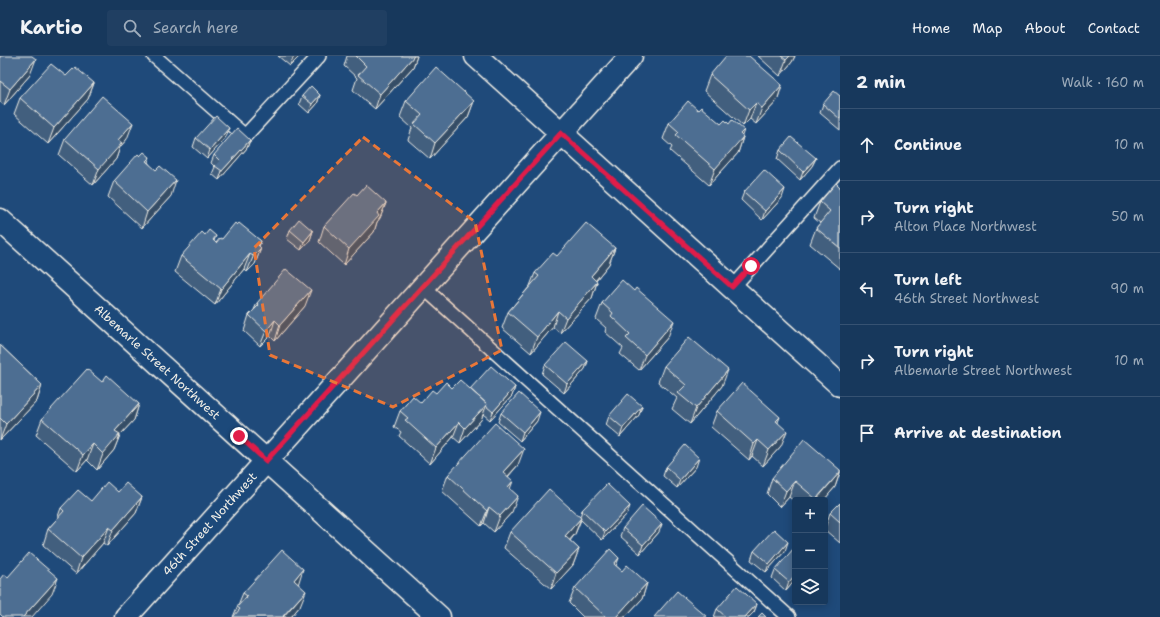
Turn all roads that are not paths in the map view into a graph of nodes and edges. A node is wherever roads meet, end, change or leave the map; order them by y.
1 (154, 56) edge
2 (319, 56) edge
3 (476, 56) edge
4 (631, 56) edge
5 (561, 133) junction
6 (840, 168) edge
7 (0, 220) edge
8 (423, 287) junction
9 (732, 287) junction
10 (840, 385) edge
11 (266, 461) junction
12 (126, 617) edge
13 (439, 617) edge
14 (789, 617) edge

1 - 2 lane
3 - 5 street
4 - 5 street, 46th Street Northwest
5 - 8 street, 46th Street Northwest
5 - 9 street
6 - 9 lane
7 - 11 street, Albemarle Street Northwest
8 - 11 street, 46th Street Northwest
8 - 14 lane
9 - 10 street
11 - 12 street, 46th Street Northwest
11 - 13 street, Albemarle Street Northwest

